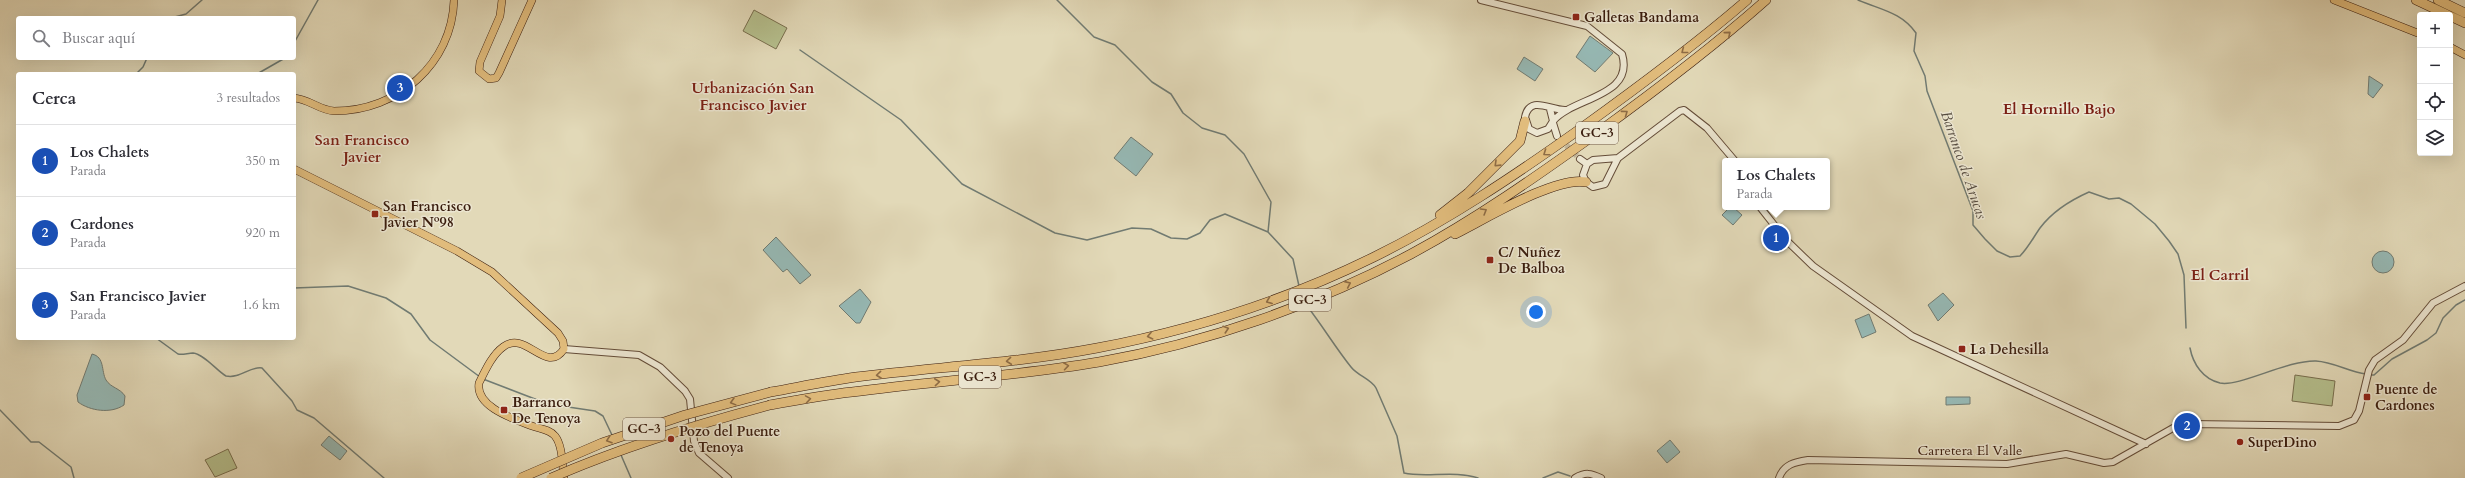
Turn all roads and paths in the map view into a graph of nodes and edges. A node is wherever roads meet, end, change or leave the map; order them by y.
1 (454, 0) edge
2 (502, 0) edge
3 (532, 0) edge
4 (1481, 0) edge
5 (1747, 0) edge
6 (1766, 0) edge
7 (2334, 0) edge
8 (2416, 0) edge
9 (2438, 0) edge
10 (2442, 12) edge
11 (2465, 12) edge
12 (2453, 17) edge
13 (2465, 23) edge
14 (2417, 33) edge
15 (2452, 48) edge
16 (2465, 54) edge
17 (296, 98) edge
18 (1550, 109) junction
19 (1568, 110) junction
20 (1525, 121) junction
21 (1553, 122) junction
22 (1545, 131) junction
23 (1618, 158) junction
24 (1732, 158) edge
25 (1580, 159) tunnel mouth
26 (1601, 161) junction
27 (1587, 164) junction
28 (296, 171) edge
29 (1610, 172) junction
30 (1586, 182) junction
31 (1762, 210) edge
32 (1417, 232) junction
33 (1427, 247) junction
34 (2465, 286) edge
35 (564, 349) junction
36 (2132, 439) junction
37 (2146, 444) junction
38 (2135, 450) junction
39 (521, 478) edge
40 (550, 478) edge
41 (564, 478) edge
42 (728, 478) edge
43 (1575, 478) edge
44 (1601, 478) edge
45 (1780, 478) edge

1 - 17 main road
2 - 3 main road
4 - 19 street
5 -> 32 highway, GC-3
33 -> 6 highway, GC-3
7 - 14 main road
8 - 10 highway
9 - 11 highway
12 - 13 highway
15 - 16 main road
18 - 19 street
18 - 20 street
18 - 21 street
19 - 21 street
20 - 22 street
20 -> 32 highway
21 - 22 street
21 - 22 street
23 - 24 street
23 - 26 street
23 - 29 street
25 - 27 street
26 - 27 street
26 - 29 street
27 - 30 street
28 - 35 main road
29 - 30 street
30 - 33 highway
31 - 36 street
32 -> 39 highway, GC-3, bridge
40 -> 33 highway, GC-3, bridge
34 - 37 street, Carretera El Valle
35 - 41 main road
35 - 42 street
36 - 37 street
36 - 38 street
37 - 38 street, Carretera El Valle
38 - 45 street, Carretera El Valle
43 - 44 street

